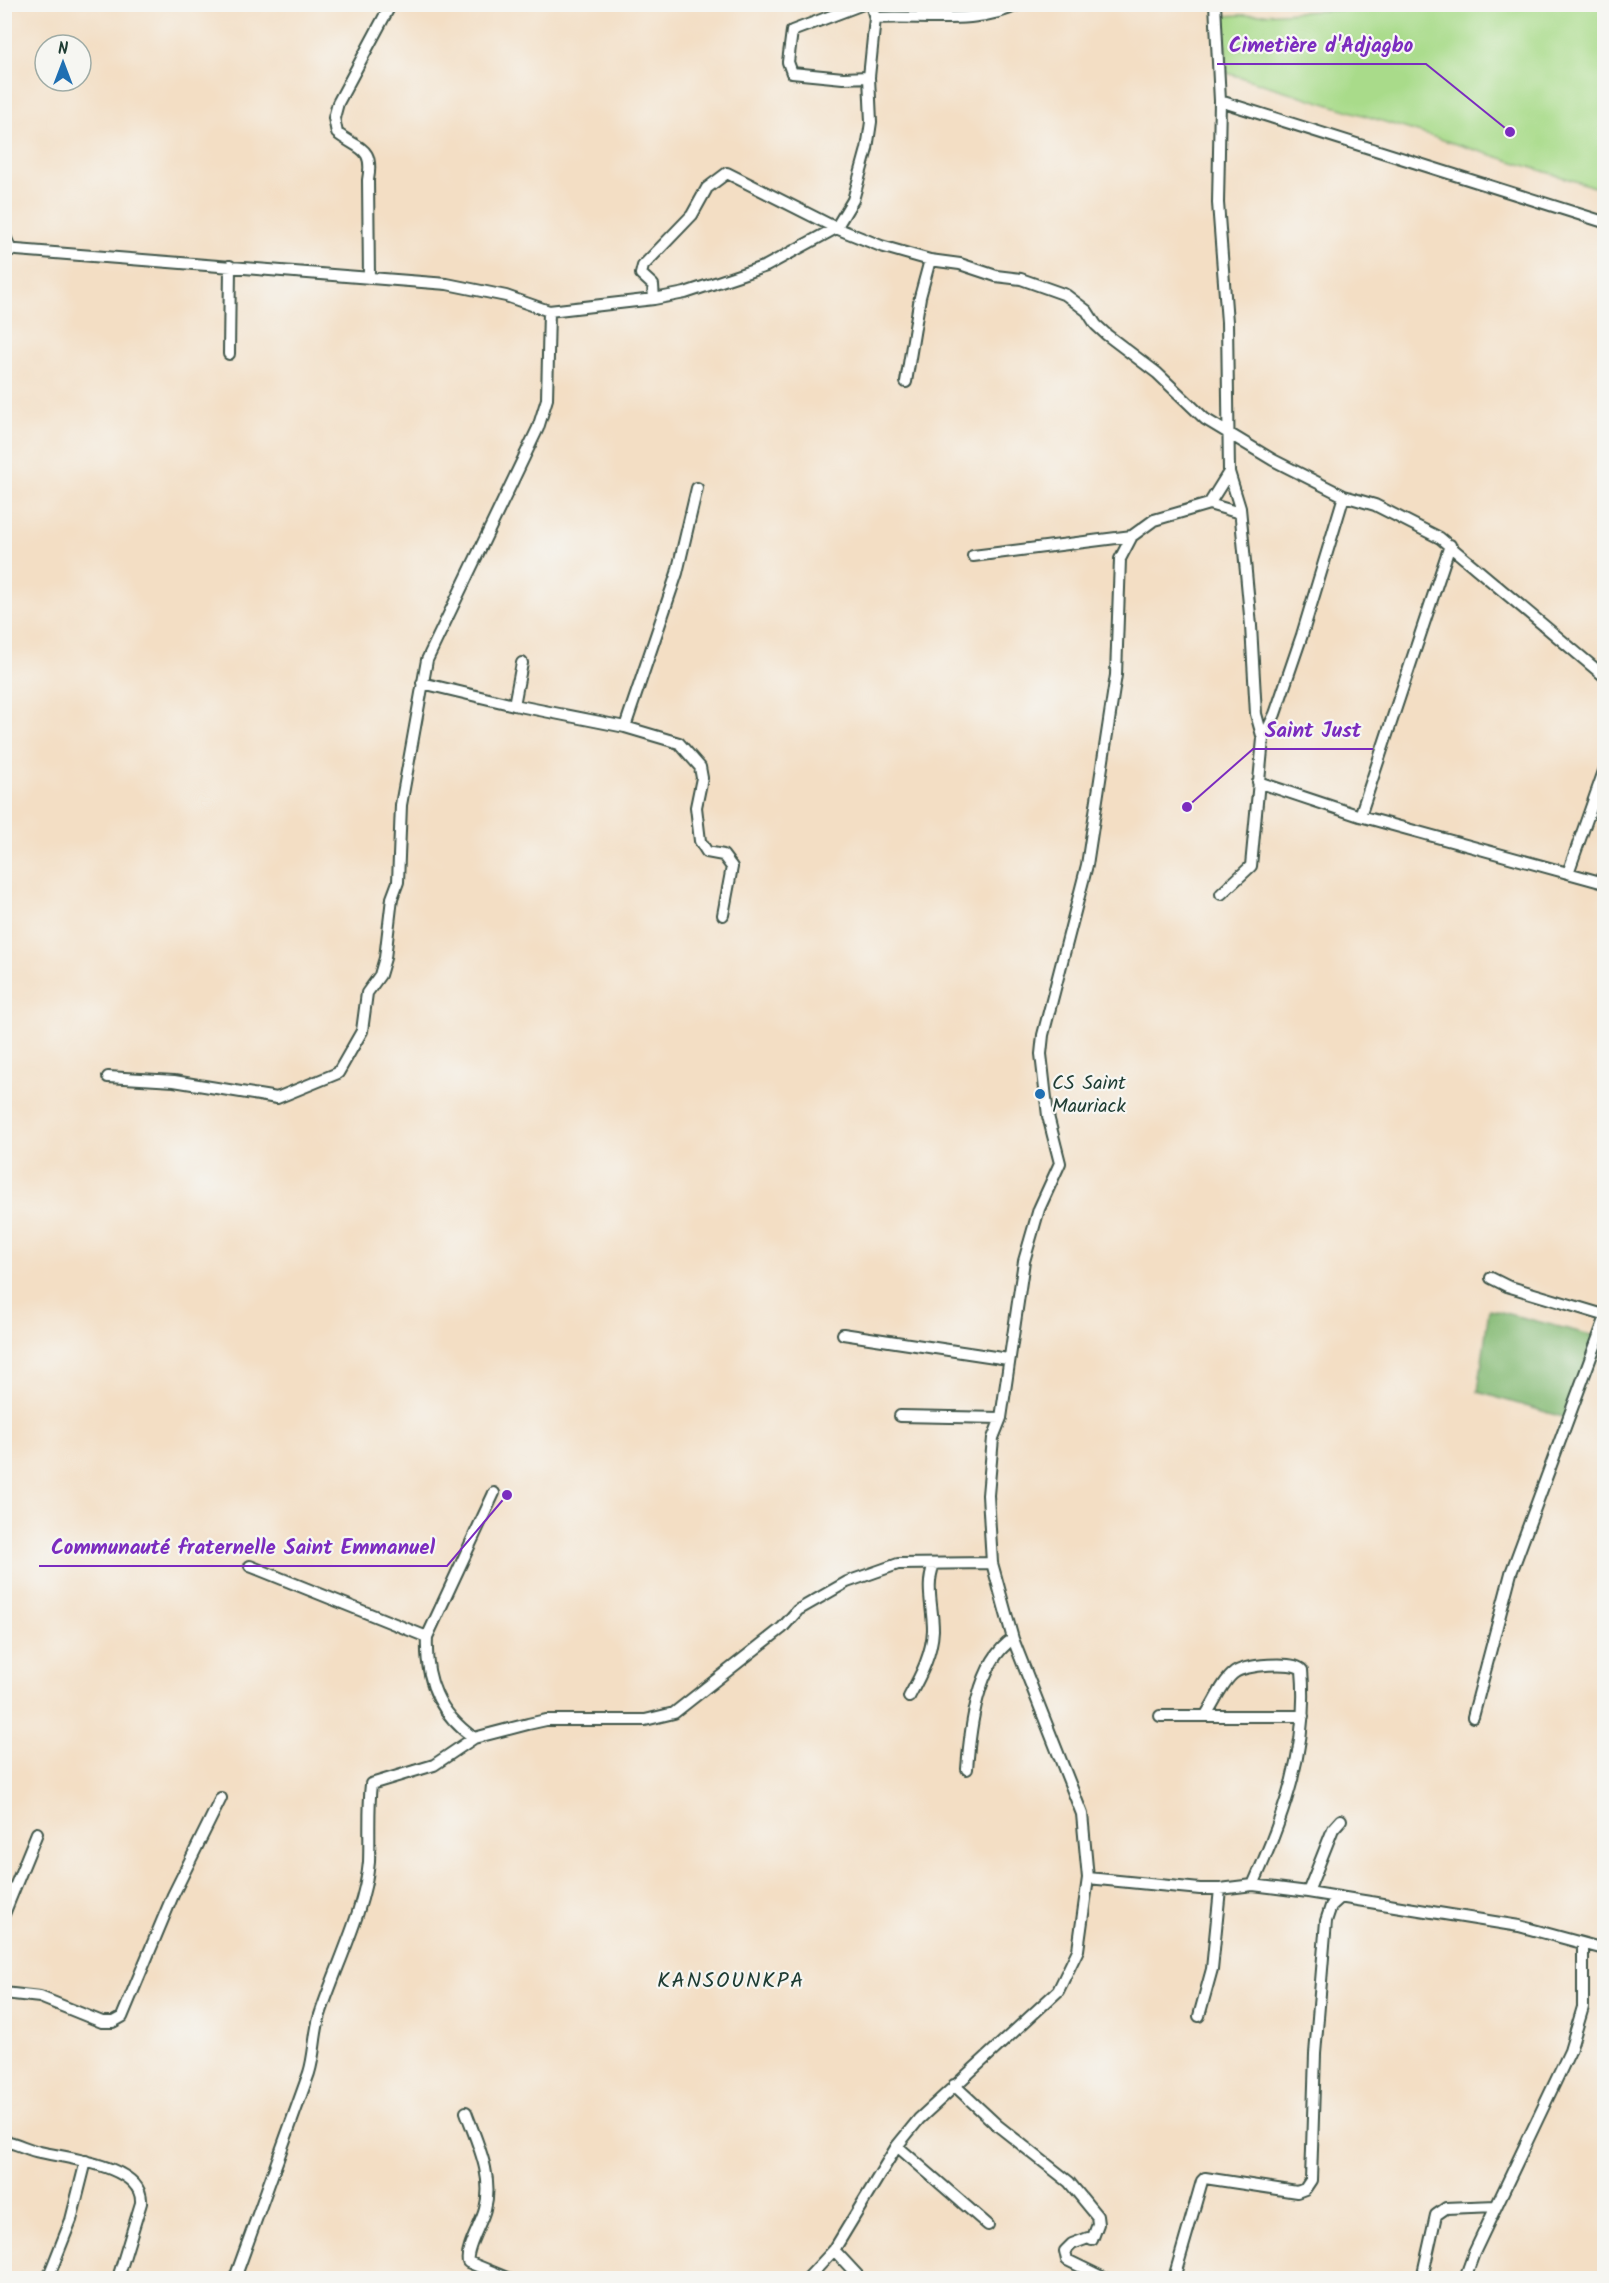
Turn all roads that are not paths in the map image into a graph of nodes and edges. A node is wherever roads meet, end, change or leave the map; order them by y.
1 (391, 4) edge
2 (863, 4) edge
3 (870, 4) edge
4 (1020, 4) edge
5 (1215, 4) edge
6 (874, 18) junction
7 (869, 77) junction
8 (1220, 101) junction
9 (1605, 222) edge
10 (836, 228) junction
11 (4, 234) edge
12 (7, 249) edge
13 (930, 260) junction
14 (230, 266) junction
15 (369, 278) junction
16 (654, 299) junction
17 (549, 311) junction
18 (230, 354) dead end
19 (906, 382) dead end
20 (1230, 433) junction
21 (1229, 472) junction
22 (697, 488) dead end
23 (1344, 496) junction
24 (1209, 504) junction
25 (1240, 513) junction
26 (1132, 536) junction
27 (1450, 545) junction
28 (973, 556) dead end
29 (522, 663) dead end
30 (1605, 676) edge
31 (422, 683) junction
32 (514, 705) junction
33 (625, 727) junction
34 (1263, 739) junction
35 (1605, 771) edge
36 (1258, 782) junction
37 (1360, 816) junction
38 (1568, 873) junction
39 (1605, 883) edge
40 (1221, 894) dead end
41 (723, 915) dead end
42 (108, 1077) dead end
43 (1491, 1278) dead end
44 (1605, 1315) edge
45 (1605, 1322) edge
46 (843, 1334) dead end
47 (1008, 1359) junction
48 (900, 1416) dead end
49 (1001, 1418) junction
50 (494, 1493) dead end
51 (992, 1563) junction
52 (934, 1564) junction
53 (250, 1566) dead end
54 (427, 1637) junction
55 (1013, 1638) junction
56 (909, 1697) dead end
57 (1160, 1716) dead end
58 (1205, 1716) junction
59 (1303, 1716) junction
60 (1473, 1717) dead end
61 (474, 1738) junction
62 (968, 1769) dead end
63 (221, 1798) dead end
64 (1341, 1820) dead end
65 (37, 1833) dead end
66 (1088, 1878) junction
67 (1253, 1885) junction
68 (1220, 1890) junction
69 (1308, 1892) junction
70 (1341, 1897) junction
71 (4, 1914) edge
72 (1583, 1945) junction
73 (1605, 1949) edge
74 (4, 1993) edge
75 (1199, 2016) dead end
76 (954, 2085) junction
77 (466, 2112) dead end
78 (4, 2141) edge
79 (897, 2146) junction
80 (87, 2160) junction
81 (1496, 2205) junction
82 (988, 2225) dead end
83 (834, 2250) junction
84 (48, 2278) edge
85 (118, 2278) edge
86 (235, 2278) edge
87 (507, 2278) edge
88 (808, 2278) edge
89 (860, 2278) edge
90 (1104, 2278) edge
91 (1174, 2278) edge
92 (1422, 2278) edge
93 (1465, 2278) edge

1 - 15 street
2 - 7 street
3 - 6 street
4 - 6 street
5 - 8 street
6 - 7 street
7 - 10 street
8 - 9 street
8 - 20 street
10 - 13 street
10 - 16 street
10 - 16 street
11 - 12 street
12 - 14 street
13 - 19 street
13 - 20 street
14 - 15 street
14 - 18 street
15 - 17 street
16 - 17 street
17 - 31 street
20 - 21 street
20 - 23 street
21 - 24 street
21 - 25 street
22 - 33 street
23 - 27 street
23 - 34 street
24 - 25 street
24 - 26 street
25 - 34 street
26 - 28 street
26 - 47 street
27 - 30 street
27 - 37 street
29 - 32 street
31 - 32 street
31 - 42 street
32 - 33 street
33 - 41 street
34 - 36 street
35 - 38 street
36 - 37 street
36 - 40 street
37 - 38 street
38 - 39 street
43 - 44 street
45 - 60 street
46 - 47 street
47 - 49 street
48 - 49 street
49 - 51 street
50 - 54 street
51 - 52 street
51 - 55 street
52 - 56 street
52 - 61 street
53 - 54 street
54 - 61 street
55 - 62 street
55 - 66 street
57 - 58 street
58 - 59 street
58 - 59 street
59 - 67 street
61 - 86 street
63 - 74 street
64 - 69 street
65 - 71 street
66 - 68 street
66 - 76 street
67 - 68 street
67 - 69 street
68 - 75 street
69 - 70 street
70 - 72 street
70 - 91 street
72 - 73 street
72 - 81 street
76 - 79 street
76 - 90 street
77 - 87 street
78 - 80 street
79 - 82 street
79 - 83 street
80 - 84 street
80 - 85 street
81 - 92 street
81 - 93 street
83 - 88 street
83 - 89 street

